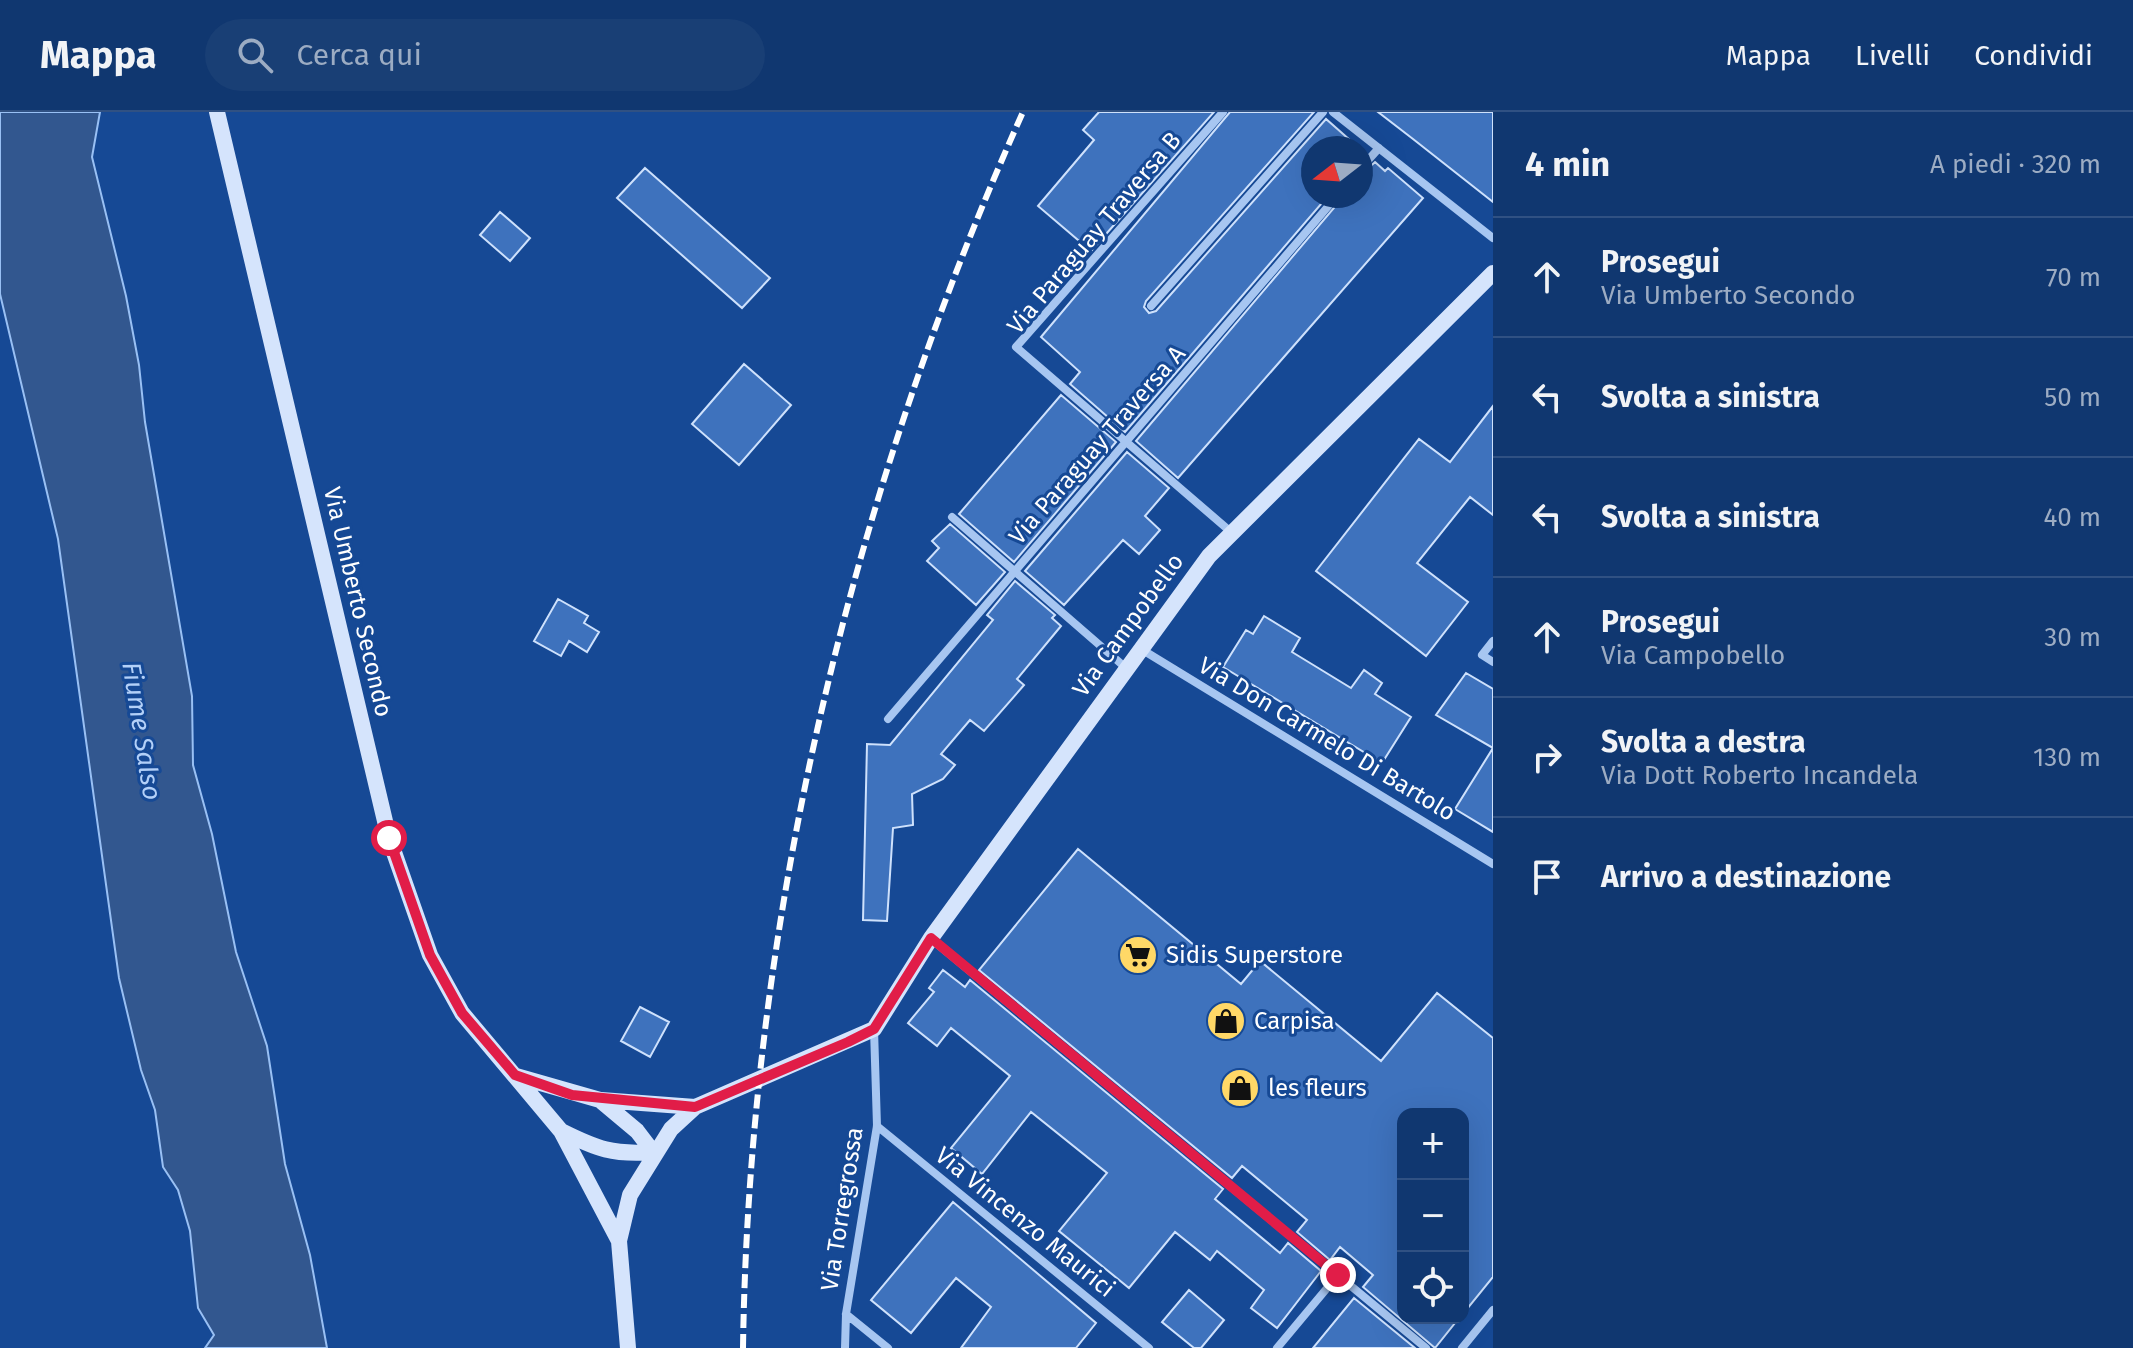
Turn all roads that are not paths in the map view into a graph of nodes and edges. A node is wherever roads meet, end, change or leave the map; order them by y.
1 (217, 112) edge
2 (1223, 112) edge
3 (1323, 112) edge
4 (1333, 112) edge
5 (1379, 148) junction
6 (1373, 155) edge
7 (1327, 208) edge
8 (1493, 238) edge
9 (1491, 277) edge
10 (1151, 306) dead end
11 (1126, 441) junction
12 (952, 517) dead end
13 (1231, 532) junction
14 (1014, 571) junction
15 (1493, 641) edge
16 (1141, 649) junction
17 (1493, 662) edge
18 (1126, 668) junction
19 (888, 719) dead end
20 (1493, 864) edge
21 (931, 938) junction
22 (874, 1029) junction
23 (515, 1075) junction
24 (600, 1100) junction
25 (695, 1107) junction
26 (877, 1126) junction
27 (561, 1131) junction
28 (653, 1152) junction
29 (619, 1241) junction
30 (1338, 1275) junction
31 (1493, 1310) edge
32 (846, 1314) junction
33 (628, 1348) edge
34 (845, 1348) edge
35 (888, 1348) edge
36 (1149, 1348) edge
37 (1277, 1348) edge
38 (1426, 1348) edge
39 (1462, 1348) edge

1 - 23 main road, Via Umberto Secondo
2 - 11 street, Via Paraguay Traversa B
3 - 10 street
4 - 5 street
5 - 6 street
5 - 8 street
7 - 11 street, Via Paraguay Traversa A
9 - 13 main road, Via Campobello
11 - 13 street, Via Paraguay Traversa B
11 - 14 street, Via Paraguay Traversa A
12 - 14 street
13 - 16 main road, Via Campobello
14 - 18 street
14 - 19 street, Via Paraguay Traversa A
15 - 17 street
16 - 18 main road, Via Campobello
16 - 20 street, Via Don Carmelo Di Bartolo
18 - 21 main road, Via Campobello
21 - 22 main road, Via Campobello
21 - 30 street
22 - 25 main road
22 - 26 street, Via Torregrossa
23 - 24 main road
23 - 27 main road, Via Umberto Secondo
24 - 25 main road
24 - 28 main road
25 - 28 main road
26 - 32 street, Via Torregrossa
26 - 36 street, Via Vincenzo Maurici
27 - 28 main road
27 - 29 main road
28 - 29 main road
29 - 33 main road
30 - 37 street
30 - 38 street
31 - 39 street
32 - 34 street, Via Torregrossa
32 - 35 street

